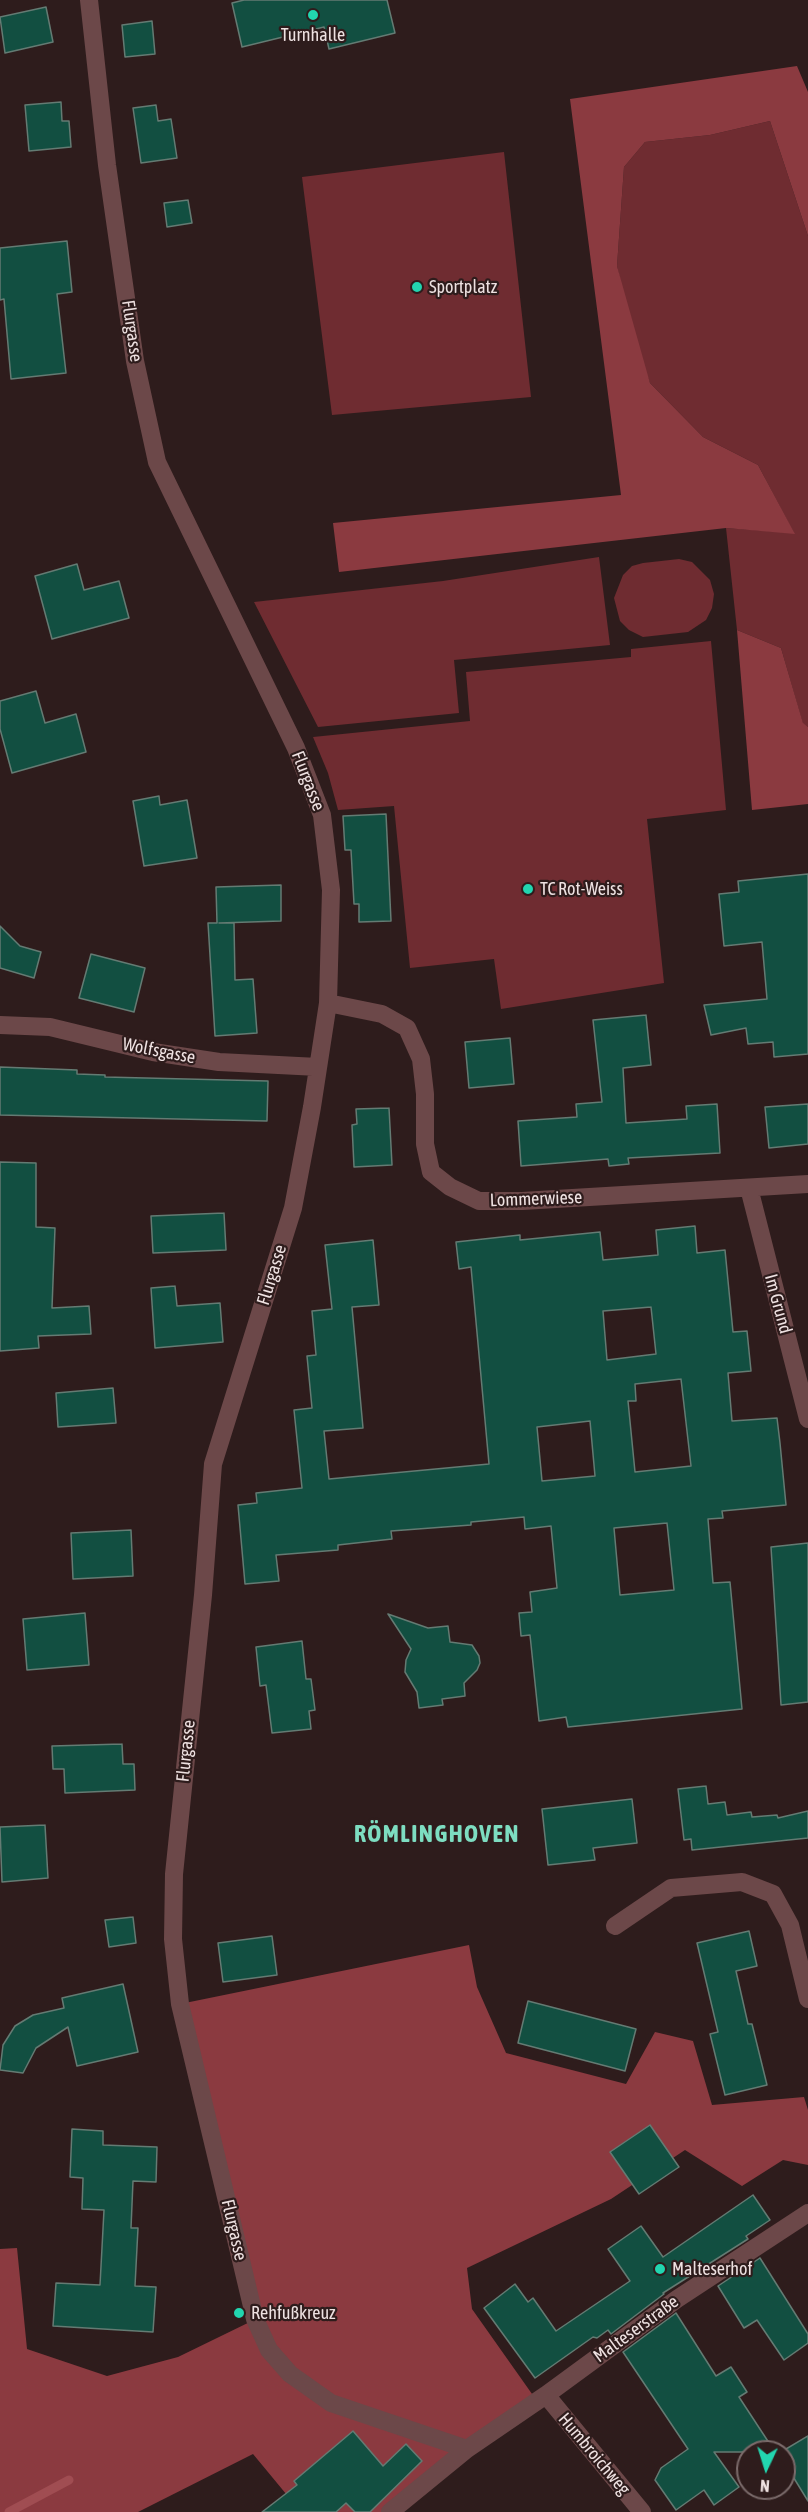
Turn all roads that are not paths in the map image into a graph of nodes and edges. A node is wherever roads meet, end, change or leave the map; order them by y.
1 (88, 0) edge
2 (328, 1003) junction
3 (1, 1024) edge
4 (318, 1067) junction
5 (808, 1184) edge
6 (749, 1188) junction
7 (808, 1419) edge
8 (615, 1926) dead end
9 (808, 1999) edge
10 (808, 2213) edge
11 (546, 2395) junction
12 (467, 2449) junction
13 (390, 2512) edge
14 (642, 2512) edge

1 - 2 street, Flurgasse
2 - 4 street, Flurgasse
2 - 6 street, Lommerwiese
3 - 4 street, Wolfsgasse
4 - 12 street, Flurgasse
5 - 6 street, Lommerwiese
6 - 7 street, Im Grund
8 - 9 street
10 - 11 street, Malteserstraße
11 - 12 street, Malteserstraße
11 - 14 street, Humbroichweg
12 - 13 street, Malteserstraße

